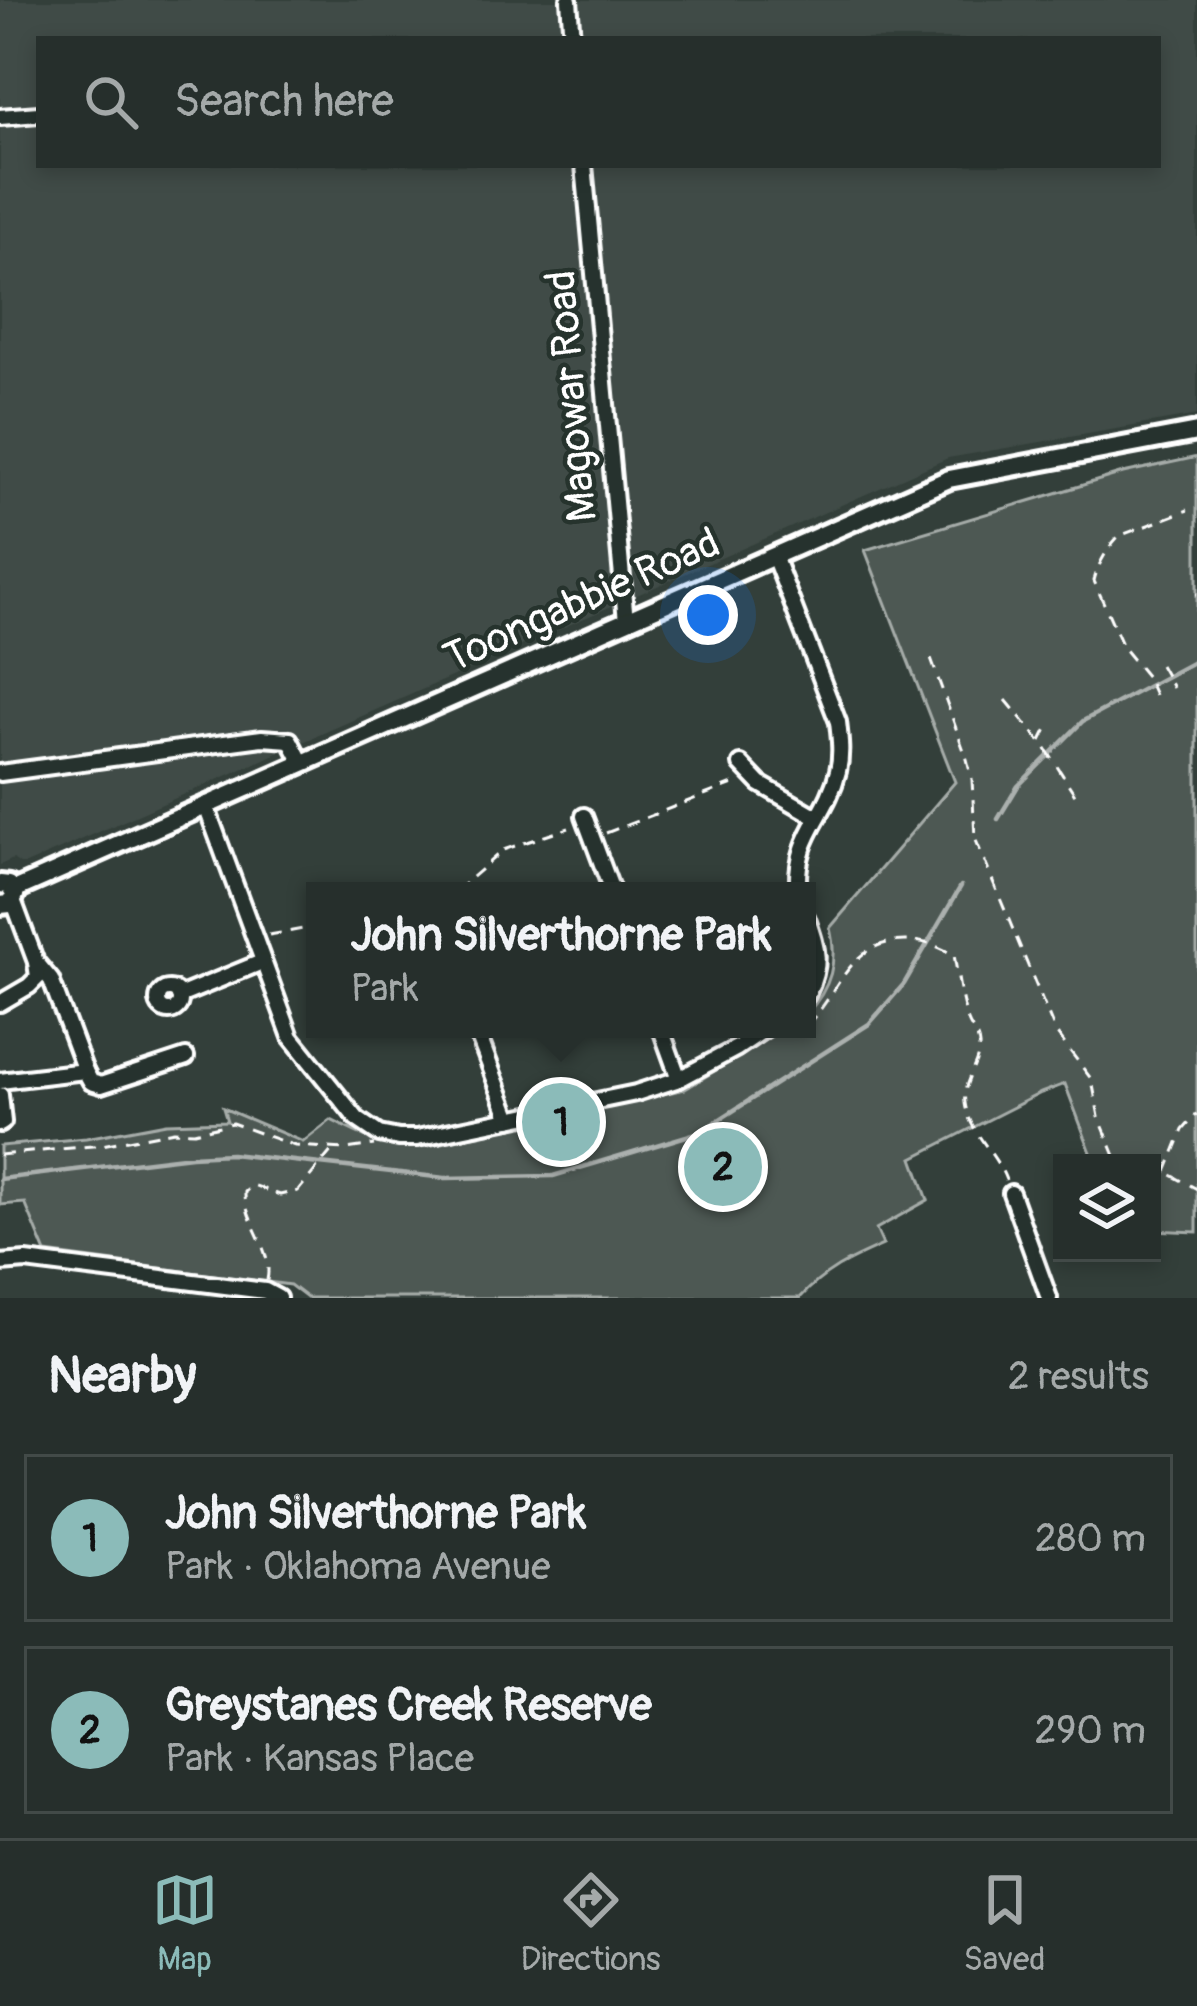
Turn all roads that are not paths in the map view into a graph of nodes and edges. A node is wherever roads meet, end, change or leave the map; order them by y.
1 (569, 0) edge
2 (572, 36) edge
3 (36, 114) edge
4 (0, 117) edge
5 (584, 168) edge
6 (1197, 432) edge
7 (774, 556) junction
8 (626, 620) junction
9 (302, 763) junction
10 (741, 764) dead end
11 (0, 773) edge
12 (206, 806) junction
13 (584, 816) dead end
14 (817, 817) junction
15 (609, 882) edge
16 (797, 882) edge
17 (5, 889) edge
18 (37, 962) junction
19 (262, 962) junction
20 (179, 996) dead end
21 (0, 1003) edge
22 (480, 1038) edge
23 (664, 1038) edge
24 (752, 1038) edge
25 (187, 1057) dead end
26 (85, 1072) junction
27 (679, 1079) junction
28 (0, 1081) edge
29 (0, 1095) edge
30 (511, 1119) junction
31 (0, 1124) edge
32 (1011, 1192) road end
33 (0, 1263) edge
34 (272, 1295) edge
35 (1049, 1298) edge

1 - 2 street
3 - 4 street
5 - 8 street, Magowar Road
6 - 7 main road, Toongabbie Road
7 - 8 main road, Toongabbie Road
7 - 14 street
8 - 9 main road, Toongabbie Road
9 - 11 street
9 - 12 main road, Toongabbie Road
10 - 14 street
12 - 17 main road, Toongabbie Road
12 - 19 street
13 - 15 street
14 - 16 street
17 - 18 street
18 - 21 street
18 - 26 street
19 - 20 street
19 - 30 street
22 - 30 street
23 - 27 street
24 - 27 street
25 - 26 street
26 - 28 street
27 - 30 street
29 - 31 street
32 - 35 street
33 - 34 street

